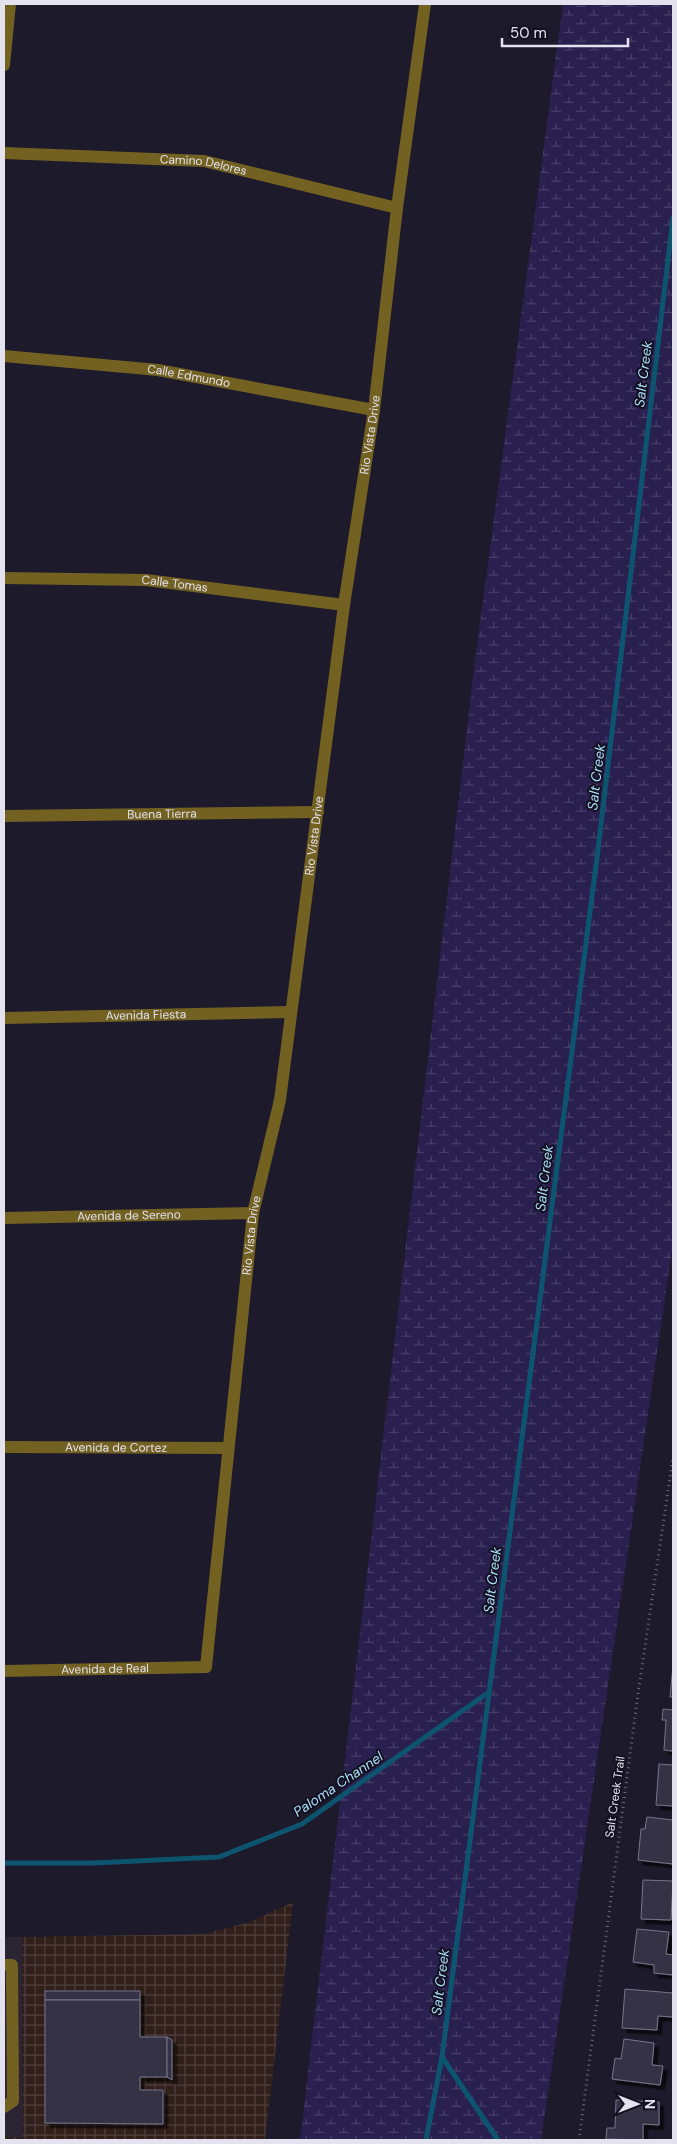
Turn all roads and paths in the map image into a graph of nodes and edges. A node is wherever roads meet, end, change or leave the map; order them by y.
1 (10, 4) edge
2 (425, 4) edge
3 (4, 65) edge
4 (4, 153) edge
5 (397, 208) junction
6 (4, 356) edge
7 (374, 410) junction
8 (4, 578) edge
9 (344, 605) junction
10 (318, 812) junction
11 (4, 816) edge
12 (290, 1012) junction
13 (4, 1018) edge
14 (253, 1212) junction
15 (4, 1218) edge
16 (4, 1447) edge
17 (228, 1448) junction
18 (673, 1457) edge
19 (206, 1667) joint
20 (4, 1671) edge
21 (4, 1965) edge
22 (8, 2075) edge
23 (4, 2108) edge
24 (579, 2140) edge

1 - 3 street
2 - 5 street, Rio Vista Drive
4 - 5 street, Camino Delores
5 - 7 street, Rio Vista Drive
6 - 7 street, Calle Edmundo
7 - 9 street, Rio Vista Drive
8 - 9 street, Calle Tomas
9 - 10 street, Rio Vista Drive
10 - 11 street, Buena Tierra
10 - 12 street, Rio Vista Drive
12 - 13 street, Avenida Fiesta
12 - 14 street, Rio Vista Drive
14 - 15 street, Avenida de Sereno
14 - 17 street, Rio Vista Drive
16 - 17 street, Avenida de Cortez
17 - 19 street, Rio Vista Drive
18 - 24 path, Salt Creek Trail
19 - 20 street, Avenida de Real
21 - 22 street
22 - 23 street

